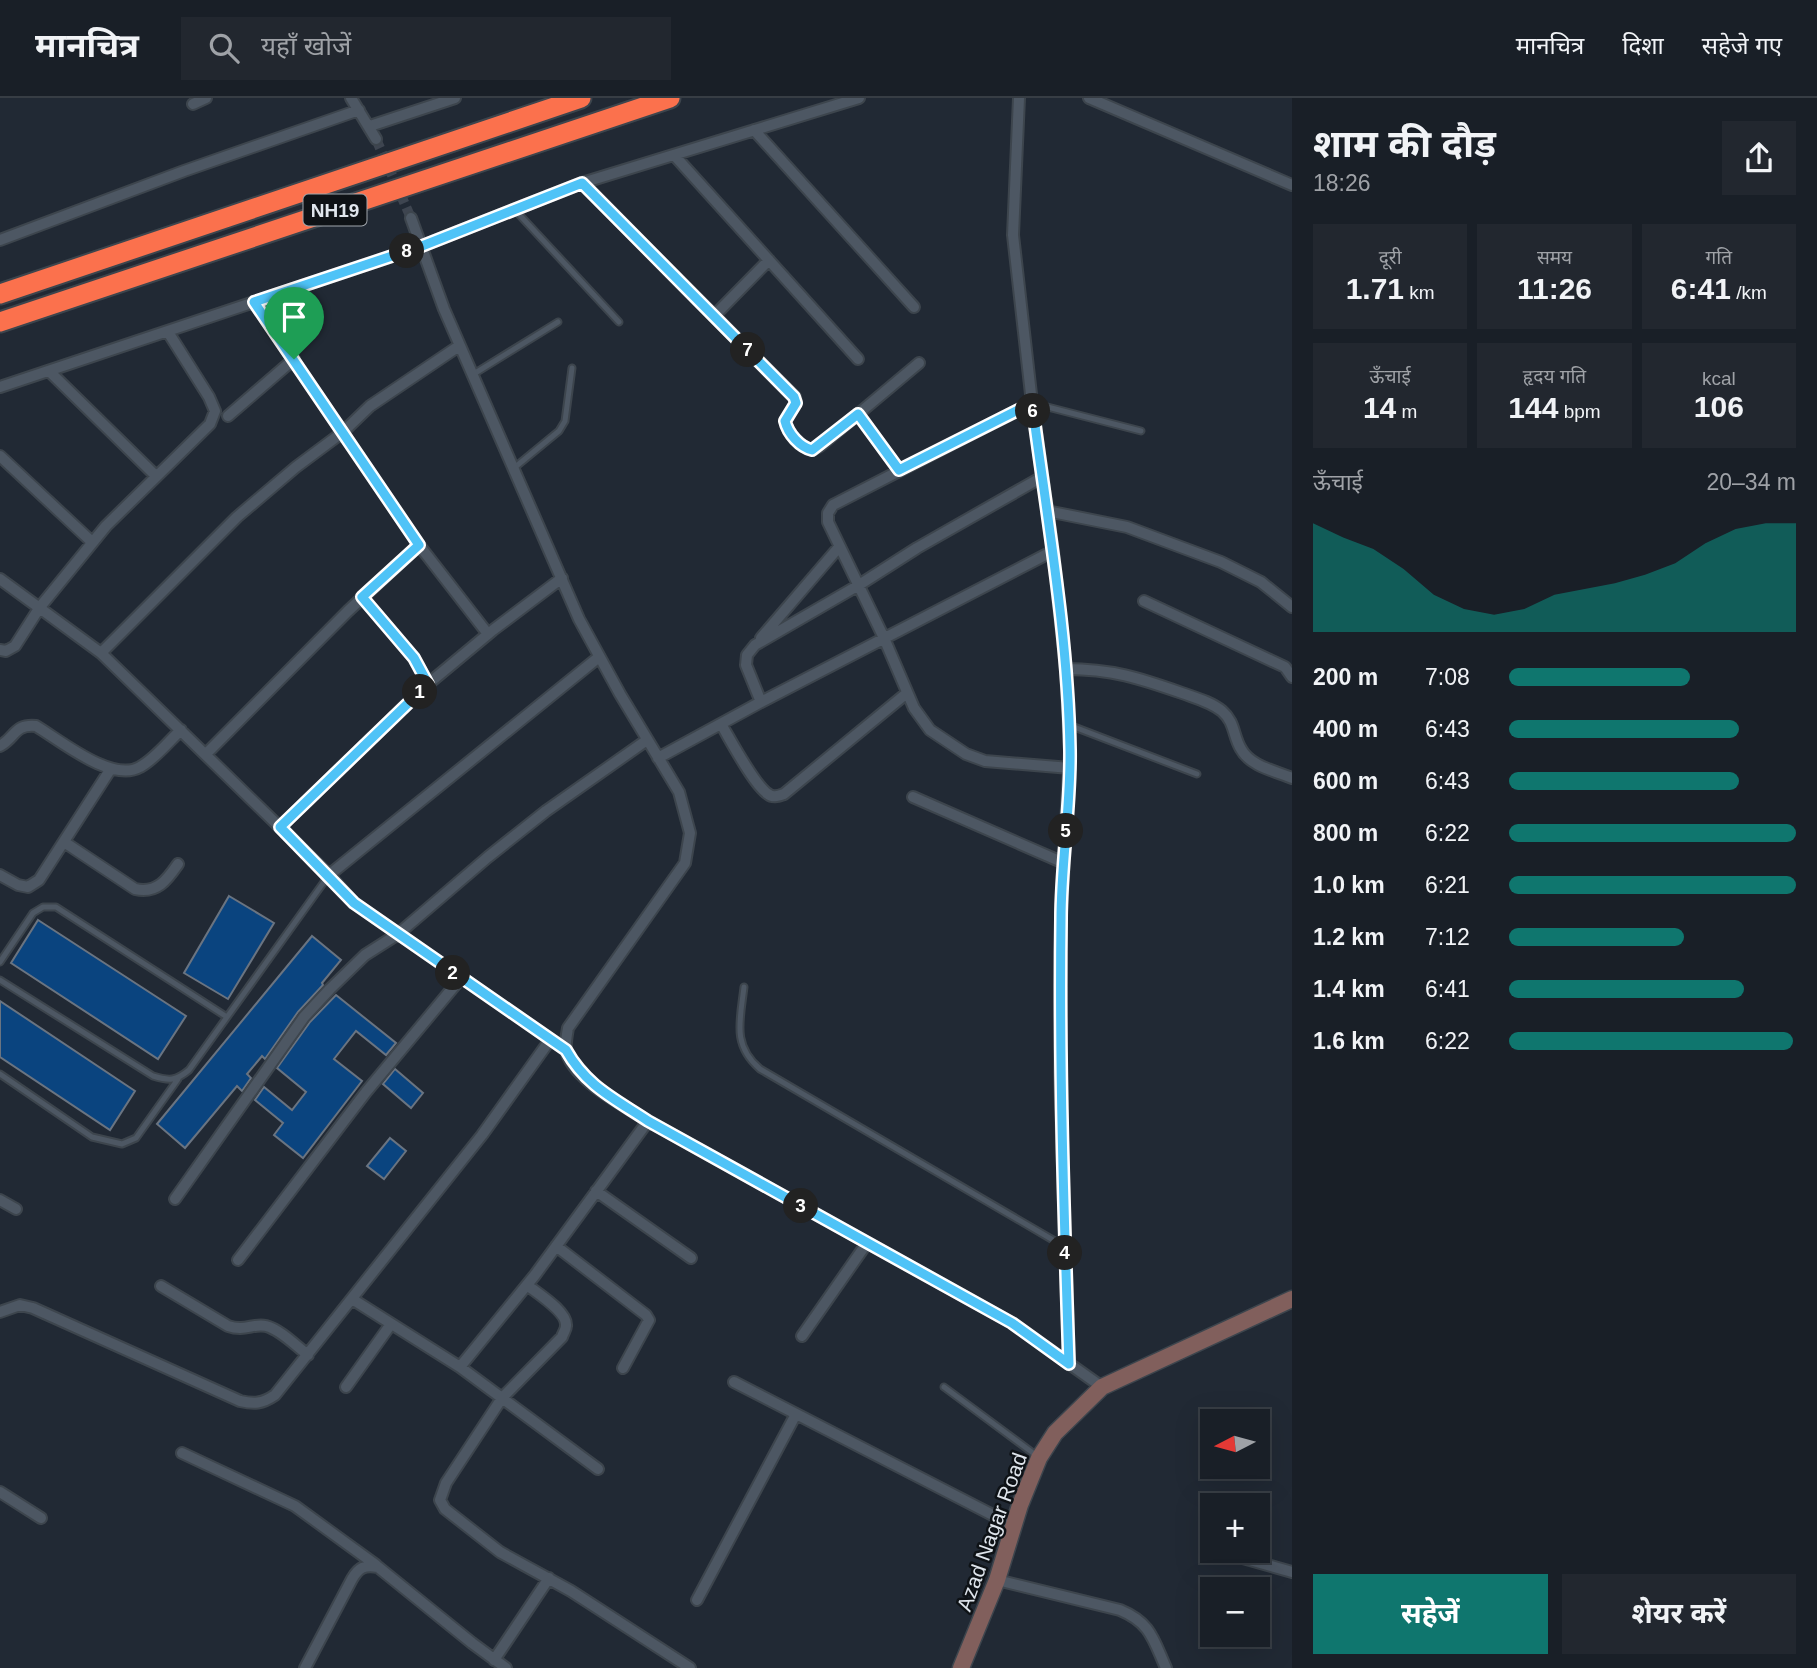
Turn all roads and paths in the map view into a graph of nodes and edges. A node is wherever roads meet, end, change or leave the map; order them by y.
1 (206, 98) edge
2 (351, 98) edge
3 (455, 98) edge
4 (581, 98) edge
5 (670, 98) edge
6 (859, 98) edge
7 (1018, 98) edge
8 (1089, 98) edge
9 (193, 104) dead end
10 (359, 110) junction
11 (370, 126) junction
12 (754, 130) junction
13 (376, 138) tunnel mouth
14 (674, 155) junction
15 (582, 183) junction
16 (1292, 185) edge
17 (515, 209) junction
18 (411, 218) tunnel mouth
19 (0, 240) edge
20 (422, 246) junction
21 (769, 260) junction
22 (0, 294) edge
23 (254, 302) junction
24 (914, 307) dead end
25 (715, 316) junction
26 (0, 322) edge
27 (558, 322) dead end
28 (619, 322) dead end
29 (168, 332) junction
30 (460, 346) junction
31 (294, 359) junction
32 (858, 359) dead end
33 (919, 363) dead end
34 (572, 368) dead end
35 (50, 372) junction
36 (472, 375) junction
37 (0, 387) edge
38 (1032, 403) junction
39 (858, 414) junction
40 (228, 416) dead end
41 (1141, 431) dead end
42 (343, 432) junction
43 (0, 456) edge
44 (514, 468) junction
45 (899, 470) junction
46 (156, 475) junction
47 (1042, 477) junction
48 (1047, 511) junction
49 (92, 542) junction
50 (419, 545) junction
51 (839, 547) junction
52 (1053, 551) junction
53 (562, 578) junction
54 (0, 579) edge
55 (859, 585) junction
56 (362, 597) junction
57 (1144, 601) dead end
58 (40, 607) junction
59 (1292, 607) edge
60 (488, 634) junction
61 (884, 638) junction
62 (755, 645) junction
63 (0, 650) edge
64 (101, 653) junction
65 (599, 657) junction
66 (1066, 669) junction
67 (1292, 677) edge
68 (428, 684) junction
69 (907, 693) junction
70 (761, 702) junction
71 (721, 724) junction
72 (1069, 725) junction
73 (181, 730) junction
74 (647, 740) junction
75 (1, 747) edge
76 (206, 754) junction
77 (658, 758) junction
78 (1070, 768) junction
79 (110, 770) junction
80 (1197, 774) dead end
81 (1292, 778) edge
82 (913, 797) dead end
83 (280, 827) junction
84 (64, 842) junction
85 (1064, 863) junction
86 (178, 864) dead end
87 (0, 875) edge
88 (329, 875) junction
89 (398, 934) junction
90 (0, 962) edge
91 (461, 978) junction
92 (0, 980) edge
93 (744, 987) dead end
94 (227, 1017) junction
95 (550, 1040) junction
96 (566, 1050) junction
97 (0, 1074) edge
98 (178, 1079) junction
99 (648, 1121) junction
100 (597, 1191) junction
101 (175, 1199) dead end
102 (0, 1200) edge
103 (16, 1209) dead end
104 (867, 1243) junction
105 (556, 1246) junction
106 (1065, 1247) junction
107 (691, 1258) dead end
108 (237, 1260) dead end
109 (527, 1285) junction
110 (161, 1286) dead end
111 (352, 1299) junction
112 (1292, 1299) edge
113 (0, 1312) edge
114 (391, 1324) junction
115 (802, 1336) dead end
116 (307, 1355) junction
117 (1069, 1364) junction
118 (460, 1367) junction
119 (623, 1368) dead end
120 (734, 1382) dead end
121 (346, 1387) dead end
122 (944, 1387) dead end
123 (1102, 1387) junction
124 (502, 1398) junction
125 (796, 1414) junction
126 (182, 1453) dead end
127 (1039, 1458) junction
128 (598, 1469) dead end
129 (0, 1492) edge
130 (41, 1518) dead end
131 (1014, 1526) junction
132 (1260, 1563) edge
133 (378, 1567) junction
134 (1292, 1572) edge
135 (549, 1578) junction
136 (997, 1580) junction
137 (697, 1600) dead end
138 (494, 1660) junction
139 (305, 1668) edge
140 (506, 1668) edge
141 (690, 1668) edge
142 (961, 1668) edge
143 (1166, 1668) edge

1 - 9 street
2 - 10 street
3 - 11 street
4 - 22 highway, NH19
5 - 26 highway, NH19
6 - 12 street
7 - 38 street
8 - 16 street
10 - 11 street
10 - 19 street
11 - 13 street
12 - 14 street
12 - 24 street
14 - 15 street
14 - 21 street
15 - 17 street
15 - 25 street
17 - 20 street
17 - 28 lane
18 - 20 street
20 - 23 street
20 - 30 street
21 - 25 street
21 - 32 street
23 - 29 street
23 - 31 street
25 - 39 street
27 - 36 lane
29 - 35 street
29 - 46 street
30 - 36 street
30 - 42 street
31 - 40 street
31 - 42 street
33 - 39 street
34 - 44 lane
35 - 37 street
35 - 46 street
36 - 44 street
38 - 41 lane
38 - 45 street
38 - 47 street
39 - 45 street
42 - 50 street
42 - 64 street
43 - 49 street
44 - 53 street
45 - 51 street
46 - 49 street
47 - 48 street
47 - 55 street
48 - 52 street
48 - 59 street
49 - 58 street
50 - 56 street
50 - 60 street
51 - 55 street
51 - 62 street
52 - 61 street
52 - 66 street
53 - 60 street
53 - 65 street
54 - 58 street
55 - 61 street
55 - 62 street
56 - 68 street
56 - 76 street
57 - 67 street
58 - 63 street
58 - 64 street
60 - 68 street
61 - 69 street
61 - 70 street
62 - 70 street
64 - 73 street
65 - 74 street
65 - 88 street
66 - 72 street
66 - 81 street
68 - 83 street
69 - 71 street
69 - 78 street
70 - 71 street
71 - 77 street
72 - 78 street
72 - 80 lane
73 - 76 street
73 - 79 street
74 - 77 street
74 - 89 street
75 - 79 street
76 - 83 street
77 - 96 street
78 - 85 street
79 - 84 street
82 - 85 street
83 - 88 street
84 - 86 street
84 - 87 street
85 - 106 street
88 - 89 street
88 - 94 lane
89 - 91 street
89 - 101 street
90 - 94 lane
91 - 95 street
91 - 108 street
92 - 98 lane
93 - 106 lane
94 - 98 lane
95 - 96 street
95 - 111 street
96 - 99 street
97 - 98 lane
99 - 100 street
99 - 104 street
100 - 105 street
100 - 107 street
102 - 103 street
104 - 115 street
104 - 117 street
105 - 109 street
105 - 119 street
106 - 117 street
109 - 118 street
109 - 124 street
110 - 116 street
111 - 114 street
111 - 116 street
112 - 123 street, Azad Nagar Road
113 - 116 street
114 - 118 street
114 - 121 street
117 - 123 street
118 - 124 street
120 - 125 street
122 - 127 lane
123 - 127 street, Azad Nagar Road
124 - 128 street
124 - 135 street
125 - 131 street
125 - 137 street
126 - 133 street
127 - 131 street, Azad Nagar Road
129 - 130 street
131 - 136 street, Azad Nagar Road
132 - 134 street
133 - 138 street
133 - 139 street
135 - 138 street
135 - 141 street
136 - 142 street, Azad Nagar Road
136 - 143 street
138 - 140 street

